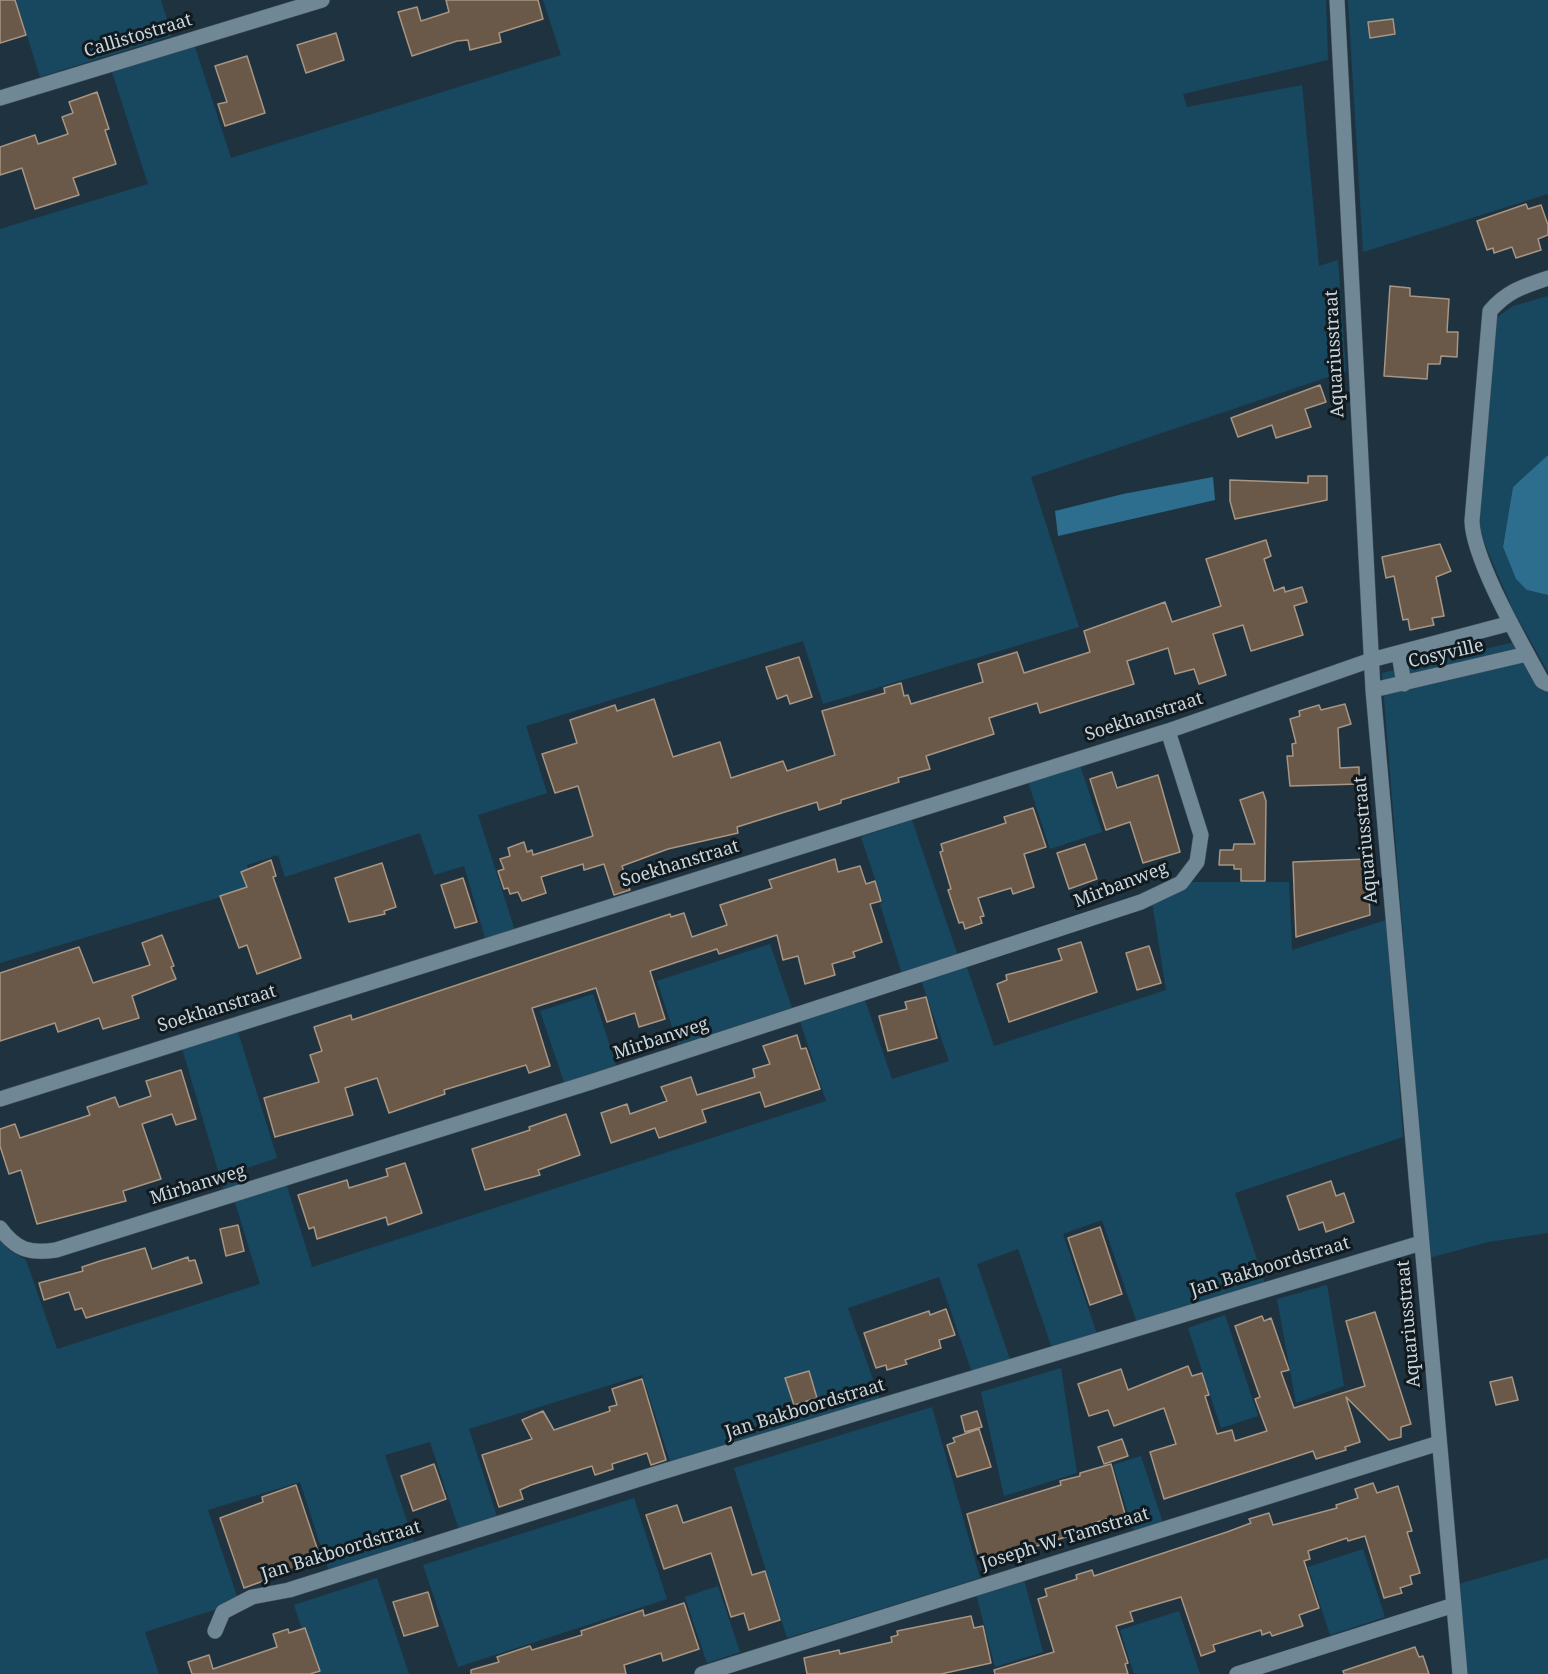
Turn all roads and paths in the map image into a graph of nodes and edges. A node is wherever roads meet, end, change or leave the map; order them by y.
1 (322, 0) edge
2 (1337, 0) edge
3 (280, 6) edge
4 (0, 98) edge
5 (1548, 278) edge
6 (1511, 623) junction
7 (1399, 654) junction
8 (1527, 654) junction
9 (1371, 660) junction
10 (1404, 684) junction
11 (1548, 684) edge
12 (1373, 690) junction
13 (1168, 731) junction
14 (0, 1099) edge
15 (0, 1228) edge
16 (1421, 1243) junction
17 (1439, 1443) junction
18 (1454, 1605) junction
19 (215, 1631) dead end
20 (702, 1674) edge
21 (1237, 1674) edge
22 (1460, 1674) edge

1 - 3 street, Callistostraat
2 - 9 street, Aquariusstraat
3 - 4 street, Callistostraat
5 - 6 street
6 - 7 street, Cosyville
6 - 8 street
7 - 9 street, Cosyville
7 - 10 street
8 - 10 street, Cosyville
8 - 11 street
9 - 12 street, Aquariusstraat
9 - 13 street, Soekhanstraat
10 - 12 street, Cosyville
12 - 16 street, Aquariusstraat
13 - 14 street, Soekhanstraat
13 - 15 street, Mirbanweg
16 - 17 street, Aquariusstraat
16 - 19 street, Jan Bakboordstraat
17 - 18 street, Aquariusstraat
17 - 20 street, Joseph W. Tamstraat
18 - 21 street
18 - 22 street, Aquariusstraat

